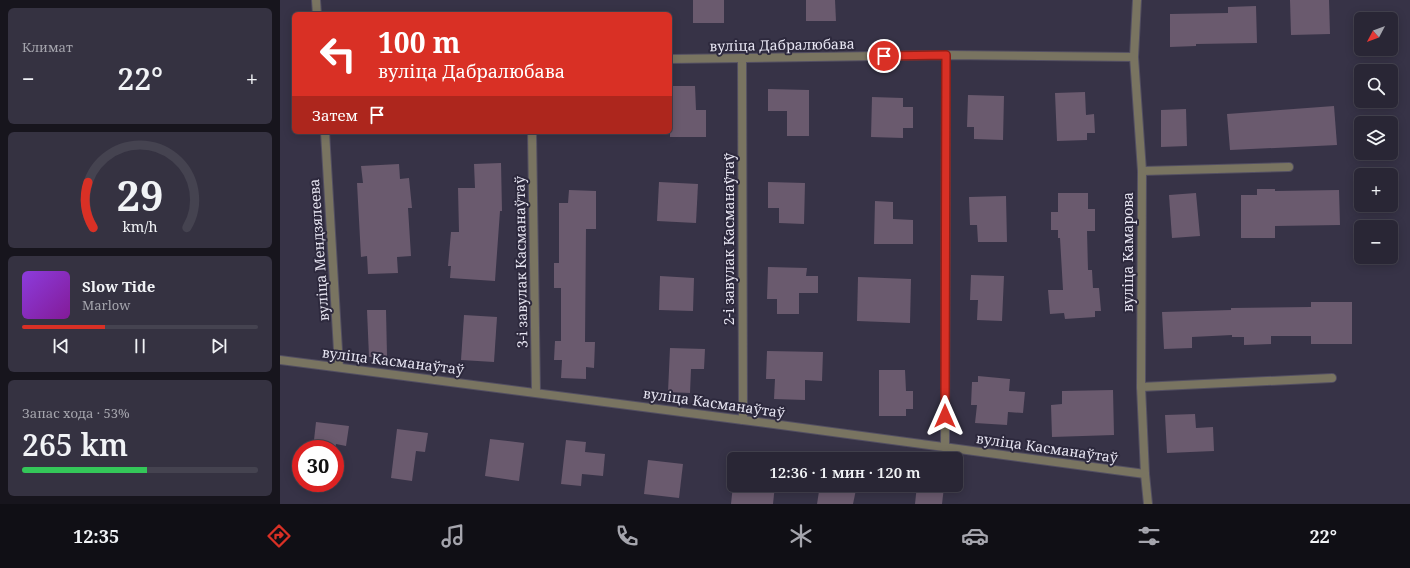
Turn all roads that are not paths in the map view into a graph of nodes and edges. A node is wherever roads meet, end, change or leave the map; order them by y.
1 (316, 0) edge
2 (1137, 0) edge
3 (317, 12) edge
4 (946, 55) junction
5 (1134, 57) junction
6 (742, 58) junction
7 (672, 59) edge
8 (325, 134) edge
9 (532, 134) edge
10 (1289, 167) dead end
11 (1142, 171) junction
12 (280, 360) edge
13 (339, 367) junction
14 (1332, 378) dead end
15 (1141, 388) junction
16 (536, 392) junction
17 (743, 420) junction
18 (944, 447) junction
19 (1145, 474) junction
20 (1148, 504) edge

1 - 3 street
2 - 5 street, вуліца Камарова
4 - 5 street, вуліца Дабралюбава
4 - 6 street, вуліца Дабралюбава
4 - 18 street
5 - 11 street, вуліца Камарова
6 - 7 street, вуліца Дабралюбава
6 - 17 street, 2-і завулак Касманаўтаў
8 - 13 street, вуліца Мендзялеева
9 - 16 street, 3-і завулак Касманаўтаў
10 - 11 street
11 - 15 street, вуліца Камарова
12 - 13 street, вуліца Касманаўтаў
13 - 16 street, вуліца Касманаўтаў
14 - 15 street
15 - 19 street, вуліца Камарова
16 - 17 street, вуліца Касманаўтаў
17 - 18 street, вуліца Касманаўтаў
18 - 19 street, вуліца Касманаўтаў
19 - 20 street, вуліца Камарова

